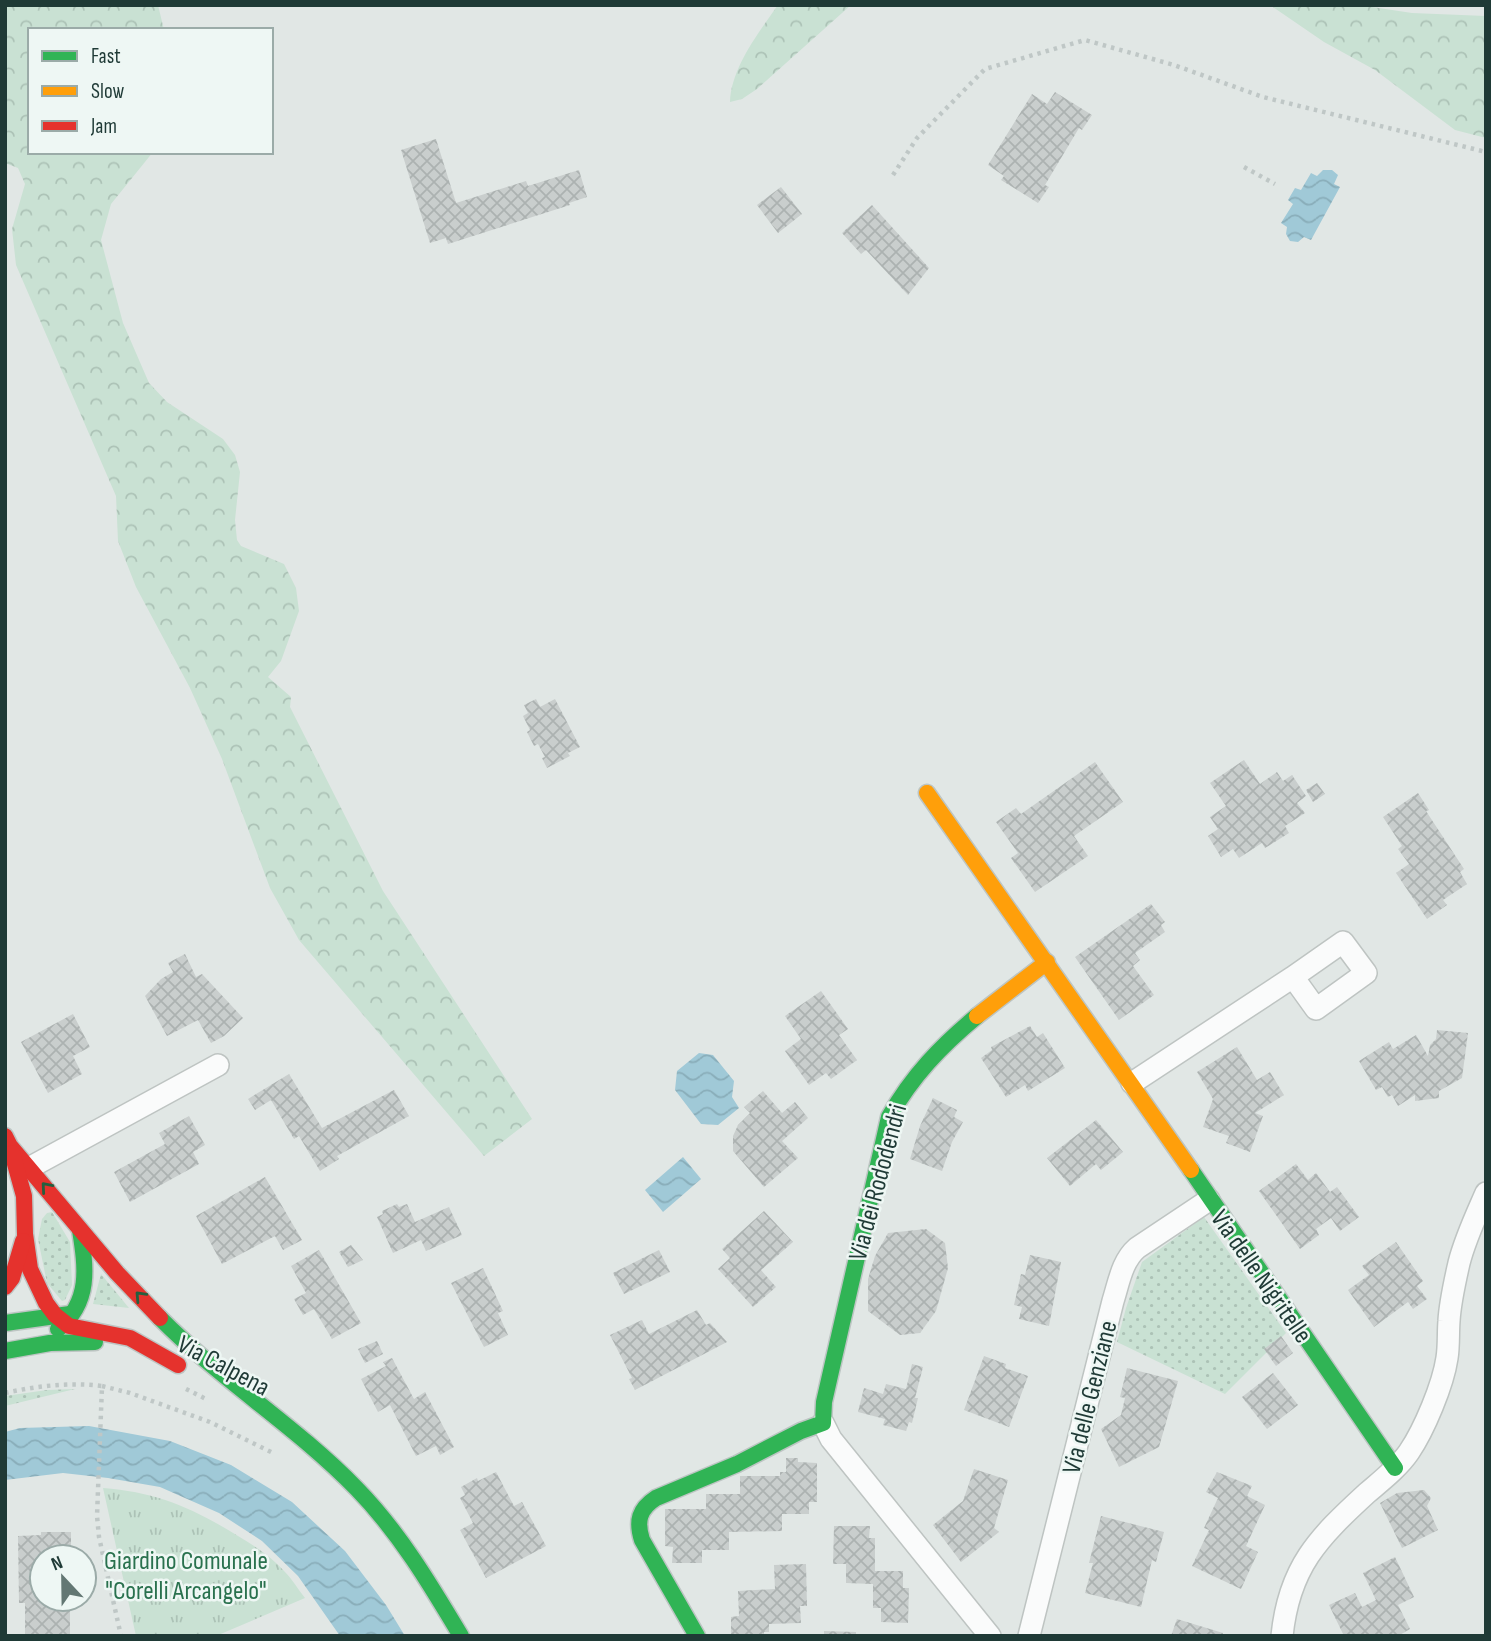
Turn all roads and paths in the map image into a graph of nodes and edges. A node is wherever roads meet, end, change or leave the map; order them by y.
1 (1486, 152) edge
2 (1244, 167) dead end
3 (894, 175) dead end
4 (1275, 184) dead end
5 (927, 793) dead end
6 (1047, 962) junction
7 (1293, 977) dead end
8 (218, 1065) dead end
9 (1132, 1083) junction
10 (8, 1141) edge
11 (29, 1168) junction
12 (1486, 1193) edge
13 (1209, 1199) junction
14 (80, 1230) junction
15 (25, 1234) junction
16 (5, 1287) edge
17 (66, 1317) junction
18 (5, 1323) edge
19 (5, 1338) edge
20 (187, 1345) junction
21 (5, 1350) edge
22 (189, 1371) junction
23 (177, 1385) dead end
24 (102, 1386) junction
25 (5, 1393) edge
26 (248, 1405) junction
27 (823, 1423) junction
28 (292, 1431) junction
29 (279, 1457) dead end
30 (1395, 1468) junction
31 (121, 1636) edge
32 (461, 1636) edge
33 (697, 1636) edge
34 (990, 1636) edge
35 (1029, 1636) edge
36 (1282, 1636) edge

1 - 3 path
2 - 4 path
5 - 6 street, Via delle Nigritelle
6 - 9 street, Via delle Nigritelle
6 - 27 street, Via dei Rododendri
7 - 9 street
8 - 11 street
9 - 13 street, Via delle Nigritelle
10 - 11 street
10 - 15 street
14 -> 11 street
12 - 30 street
13 - 30 street, Via delle Nigritelle
13 - 35 street, Via delle Genziane
14 - 17 street
20 -> 14 street
15 - 16 street
15 - 17 street
17 - 18 street
17 - 19 street
17 - 20 street
17 - 22 street
20 - 28 street, Via Calpena
21 - 22 street, Via Calpena
22 - 26 street, Via Calpena
23 - 26 path
24 - 25 path
24 - 29 path
24 - 31 path
26 - 28 street, Via Calpena
27 - 33 street
27 - 34 street
28 - 32 street, Via Calpena
30 - 36 street

